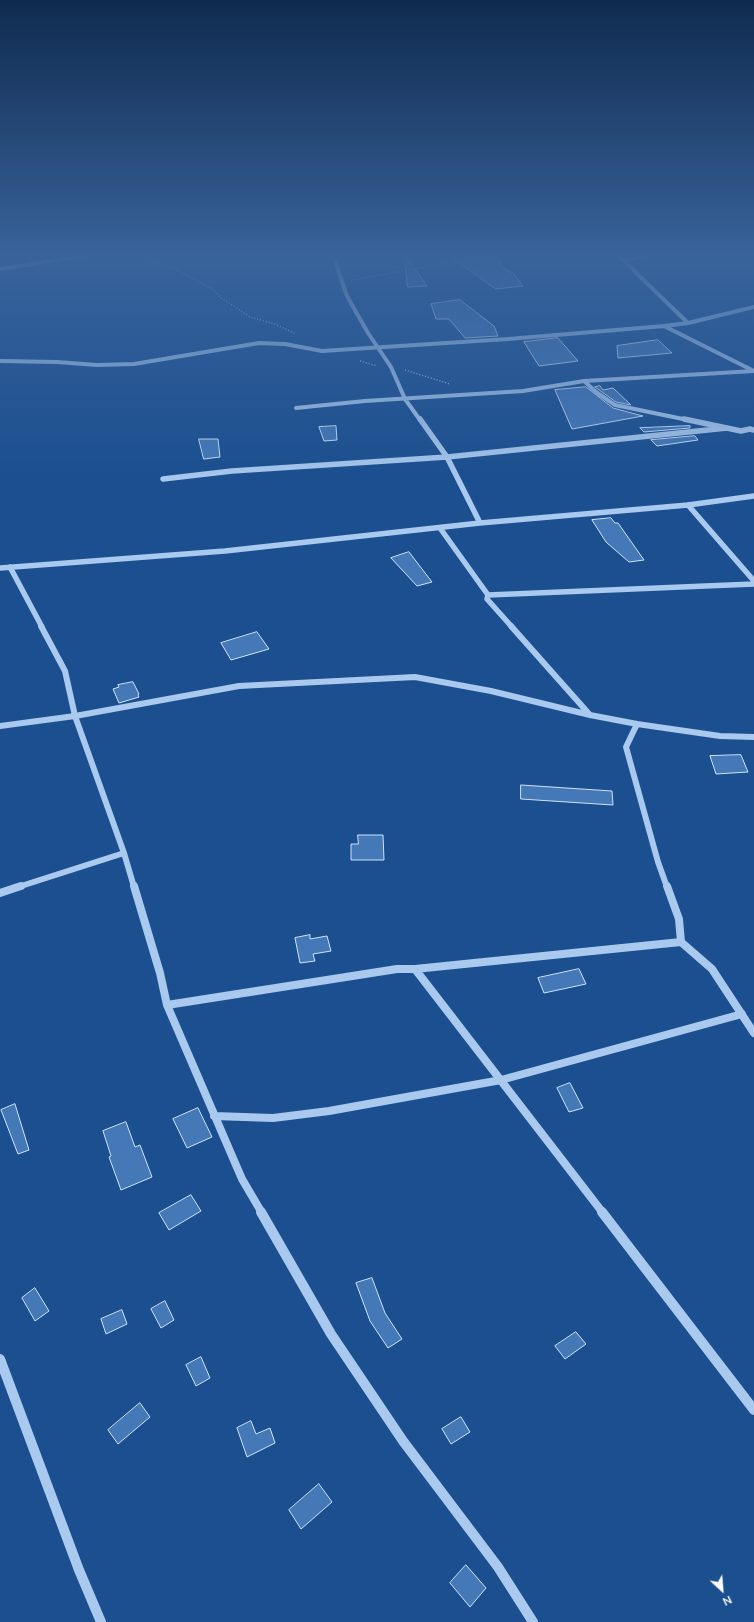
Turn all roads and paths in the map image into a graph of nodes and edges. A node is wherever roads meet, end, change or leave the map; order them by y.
1 (368, 331) edge
2 (612, 331) edge
3 (673, 331) edge
4 (378, 347) junction
5 (0, 361) edge
6 (754, 371) edge
7 (584, 381) junction
8 (405, 400) junction
9 (296, 408) dead end
10 (727, 428) junction
11 (754, 430) edge
12 (447, 457) junction
13 (163, 479) dead end
14 (754, 496) edge
15 (688, 505) junction
16 (480, 523) junction
17 (440, 528) junction
18 (10, 567) junction
19 (0, 568) edge
20 (754, 583) edge
21 (488, 595) junction
22 (590, 715) junction
23 (75, 716) junction
24 (637, 724) junction
25 (0, 726) edge
26 (754, 738) edge
27 (124, 853) junction
28 (0, 893) edge
29 (681, 942) junction
30 (415, 969) junction
31 (167, 1005) junction
32 (742, 1014) junction
33 (754, 1033) edge
34 (501, 1080) junction
35 (214, 1116) junction
36 (0, 1359) edge
37 (754, 1410) edge
38 (101, 1622) edge
39 (533, 1622) edge

1 - 4 street
2 - 4 street
3 - 6 street
4 - 5 street
4 - 8 street
6 - 7 street
7 - 8 street
7 - 10 street
8 - 9 street
8 - 12 street
10 - 11 street
10 - 12 street
12 - 13 street
12 - 16 street
14 - 15 street
15 - 16 street
15 - 20 street
16 - 17 street
17 - 18 street
17 - 21 street
18 - 19 street
18 - 23 street
20 - 21 street
21 - 22 street
22 - 23 street
22 - 24 street
23 - 25 street
23 - 27 street
24 - 26 street
24 - 29 street
27 - 28 street
27 - 31 street
29 - 30 street
29 - 32 street
30 - 31 street
30 - 34 street
31 - 35 street
32 - 33 street
32 - 34 street
34 - 35 street
34 - 37 street
35 - 39 street
36 - 38 street

